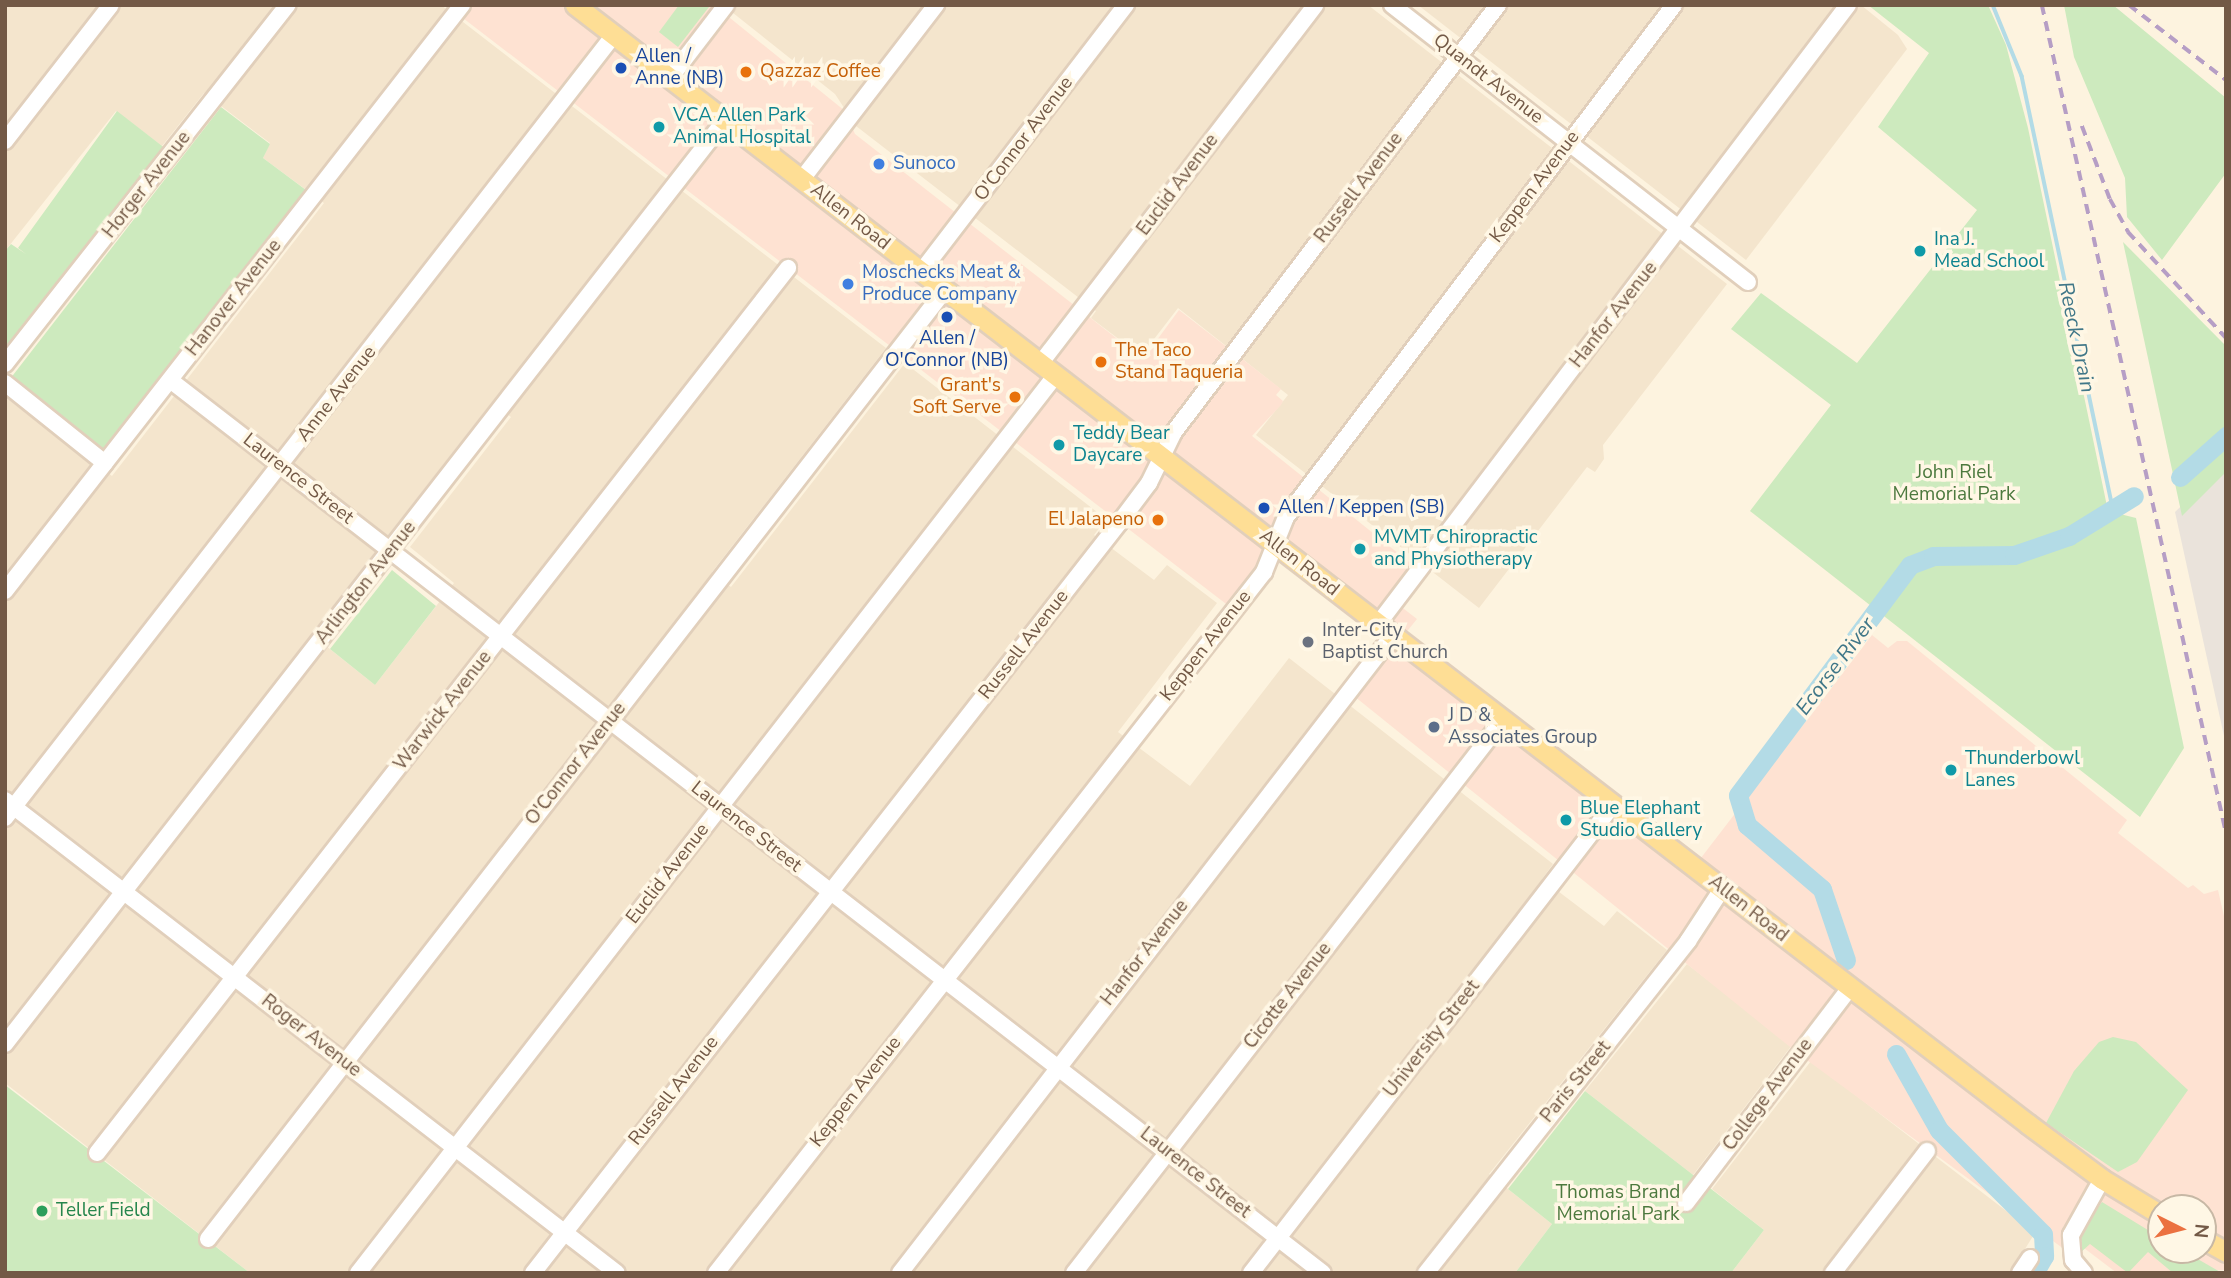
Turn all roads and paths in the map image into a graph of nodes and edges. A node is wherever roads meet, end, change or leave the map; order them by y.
1 (111, 5) edge
2 (287, 5) edge
3 (462, 5) edge
4 (575, 5) edge
5 (726, 5) edge
6 (936, 5) edge
7 (1126, 5) edge
8 (1315, 5) edge
9 (1392, 5) edge
10 (1498, 5) edge
11 (1674, 5) edge
12 (1848, 5) edge
13 (614, 35) junction
14 (1459, 56) junction
15 (670, 78) junction
16 (725, 120) junction
17 (5, 141) edge
18 (1569, 142) junction
19 (802, 179) junction
20 (1681, 230) junction
21 (788, 268) dead end
22 (921, 272) junction
23 (1748, 282) dead end
24 (945, 290) junction
25 (5, 365) edge
26 (1048, 370) junction
27 (170, 380) junction
28 (5, 383) edge
29 (1162, 458) junction
30 (105, 463) junction
31 (282, 466) junction
32 (1275, 544) junction
33 (391, 552) junction
34 (5, 591) edge
35 (1386, 629) junction
36 (500, 637) junction
37 (1503, 720) junction
38 (610, 721) junction
39 (1613, 805) junction
40 (720, 806) junction
41 (8, 808) edge
42 (1722, 889) junction
43 (124, 892) junction
44 (830, 892) junction
45 (235, 977) junction
46 (943, 979) junction
47 (1850, 988) junction
48 (5, 1044) edge
49 (345, 1062) junction
50 (1057, 1066) junction
51 (455, 1147) junction
52 (1927, 1151) dead end
53 (1167, 1152) junction
54 (97, 1153) dead end
55 (2102, 1179) junction
56 (1686, 1203) dead end
57 (2147, 1206) edge
58 (565, 1232) junction
59 (208, 1239) dead end
60 (1279, 1239) junction
61 (2029, 1258) dead end
62 (358, 1273) edge
63 (533, 1273) edge
64 (617, 1273) edge
65 (716, 1273) edge
66 (900, 1273) edge
67 (1074, 1273) edge
68 (1251, 1273) edge
69 (1323, 1273) edge
70 (1426, 1273) edge
71 (1833, 1273) edge
72 (2020, 1273) edge
73 (2084, 1273) edge

1 - 17 street
2 - 25 street, Horger Avenue
3 - 27 street, Hanover Avenue
4 - 13 main road, Allen Road
5 - 15 street
6 - 19 street
7 - 22 street, O'Connor Avenue
8 - 26 street, Euclid Avenue
9 - 14 street, Quandt Avenue
10 - 14 street, Russell Avenue
11 - 18 street, Keppen Avenue
12 - 20 street, Hanfor Avenue
13 - 15 main road, Allen Road
13 - 31 street, Anne Avenue
14 - 18 street, Quandt Avenue
14 - 29 street, Russell Avenue
15 - 16 main road, Allen Road
16 - 19 main road, Allen Road
16 - 33 street, Arlington Avenue
18 - 20 street, Quandt Avenue
18 - 32 street, Keppen Avenue
19 - 22 main road, Allen Road
20 - 23 street, Quandt Avenue
20 - 35 street, Hanfor Avenue
21 - 36 street, Warwick Avenue
22 - 24 main road, Allen Road
24 - 26 main road, Allen Road
24 - 38 street, O'Connor Avenue
26 - 29 main road, Allen Road
26 - 40 street, Euclid Avenue
27 - 30 street, Hanover Avenue
27 - 31 street, Laurence Street
28 - 30 street
29 - 32 main road, Allen Road
29 - 44 street, Russell Avenue
30 - 34 street, Hanover Avenue
31 - 33 street, Laurence Street
31 - 41 street, Anne Avenue
32 - 35 main road, Allen Road
32 - 46 street, Keppen Avenue
33 - 36 street, Laurence Street
33 - 43 street, Arlington Avenue
35 - 37 main road, Allen Road
35 - 50 street, Hanfor Avenue
36 - 38 street, Laurence Street
36 - 45 street, Warwick Avenue
37 - 39 main road, Allen Road
37 - 53 street, Cicotte Avenue
38 - 40 street, Laurence Street
38 - 49 street, O'Connor Avenue
39 - 42 main road, Allen Road
39 - 60 street, University Street
40 - 44 street, Laurence Street
40 - 51 street, Euclid Avenue
41 - 43 street, Roger Avenue
42 - 47 main road, Allen Road
42 - 70 street, Paris Street
43 - 45 street, Roger Avenue
43 - 48 street, Arlington Avenue
44 - 46 street, Laurence Street
44 - 58 street, Russell Avenue
45 - 49 street, Roger Avenue
45 - 54 street, Warwick Avenue
46 - 50 street, Laurence Street
46 - 65 street, Keppen Avenue
47 - 55 main road, Allen Road
47 - 56 street, College Avenue
49 - 51 street, Roger Avenue
49 - 59 street, O'Connor Avenue
50 - 53 street, Laurence Street
50 - 66 street, Hanfor Avenue
51 - 58 street, Roger Avenue
51 - 62 street, Euclid Avenue
52 - 71 street
53 - 60 street, Laurence Street
53 - 67 street, Cicotte Avenue
55 - 57 main road, Allen Road
55 - 73 street
58 - 63 street, Russell Avenue
58 - 64 street, Roger Avenue
60 - 68 street, University Street
60 - 69 street, Laurence Street
61 - 72 street

